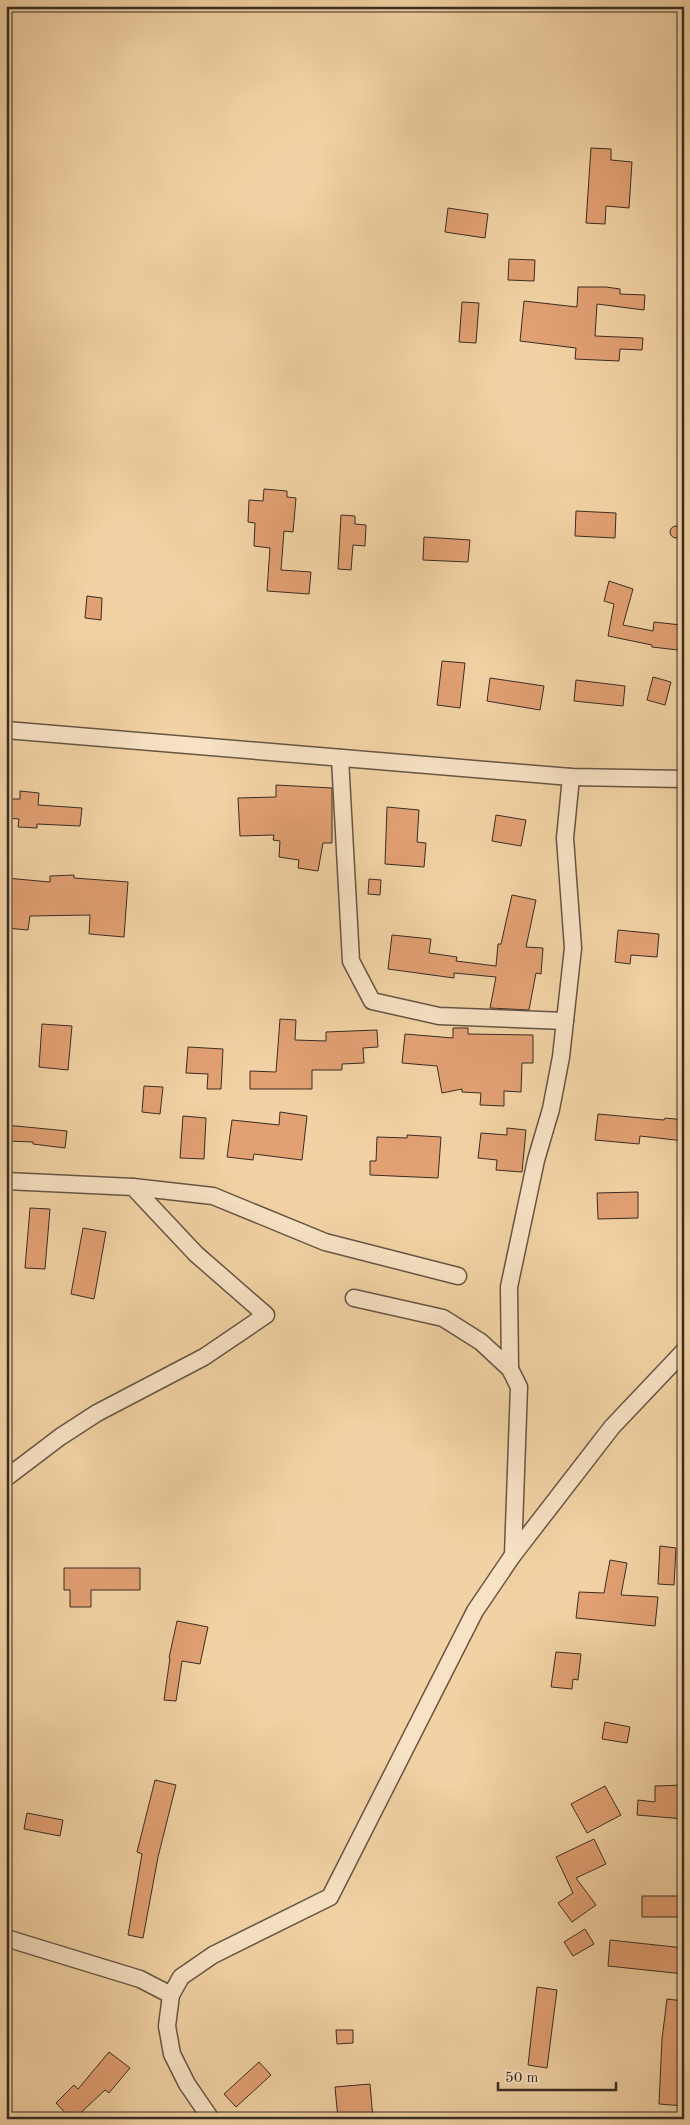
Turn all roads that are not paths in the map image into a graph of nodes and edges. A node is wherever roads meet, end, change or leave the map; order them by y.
1 (6, 730) edge
2 (340, 758) junction
3 (571, 777) junction
4 (684, 779) edge
5 (565, 1021) junction
6 (6, 1181) edge
7 (133, 1187) junction
8 (458, 1276) dead end
9 (354, 1298) dead end
10 (684, 1351) edge
11 (510, 1369) junction
12 (6, 1478) edge
13 (513, 1556) junction
14 (6, 1938) edge
15 (171, 1995) junction
16 (211, 2119) edge

1 - 2 street
2 - 3 street
2 - 5 street
3 - 4 street
3 - 5 street
5 - 11 street
6 - 7 street
7 - 8 street
7 - 12 street
9 - 11 street
10 - 13 street
11 - 13 street
13 - 15 street
14 - 15 street
15 - 16 street

